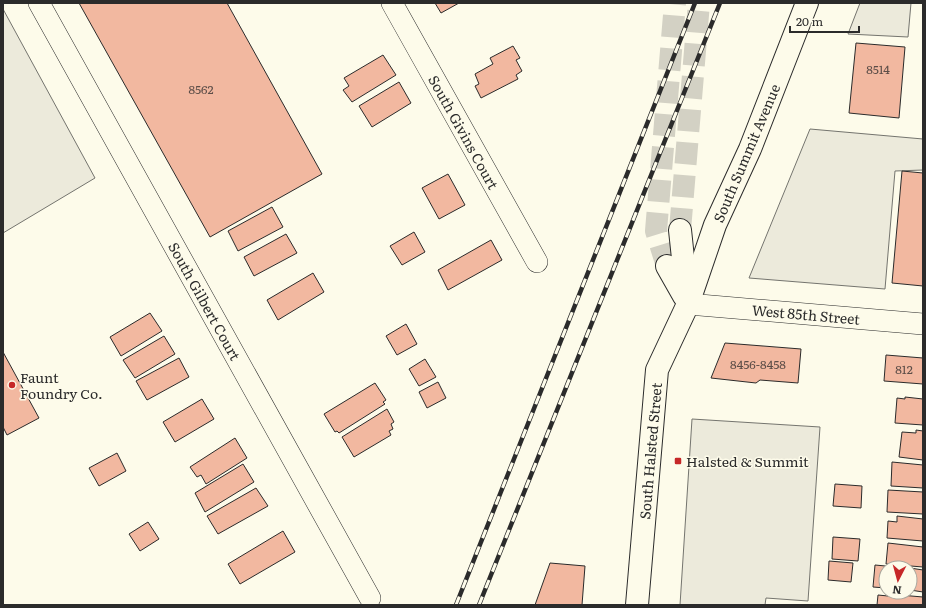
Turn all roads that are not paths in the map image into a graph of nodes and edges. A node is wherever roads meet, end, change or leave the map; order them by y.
1 (39, 3) edge
2 (392, 3) edge
3 (807, 3) edge
4 (680, 230) tunnel mouth
5 (537, 262) dead end
6 (667, 266) tunnel mouth
7 (688, 304) junction
8 (923, 324) edge
9 (370, 598) dead end
10 (637, 605) edge

1 - 9 street, South Gilbert Court
2 - 5 street, South Givins Court
3 - 7 main road, South Summit Avenue
4 - 7 main road
6 - 7 main road
7 - 8 street, West 85th Street
7 - 10 main road, South Halsted Street

